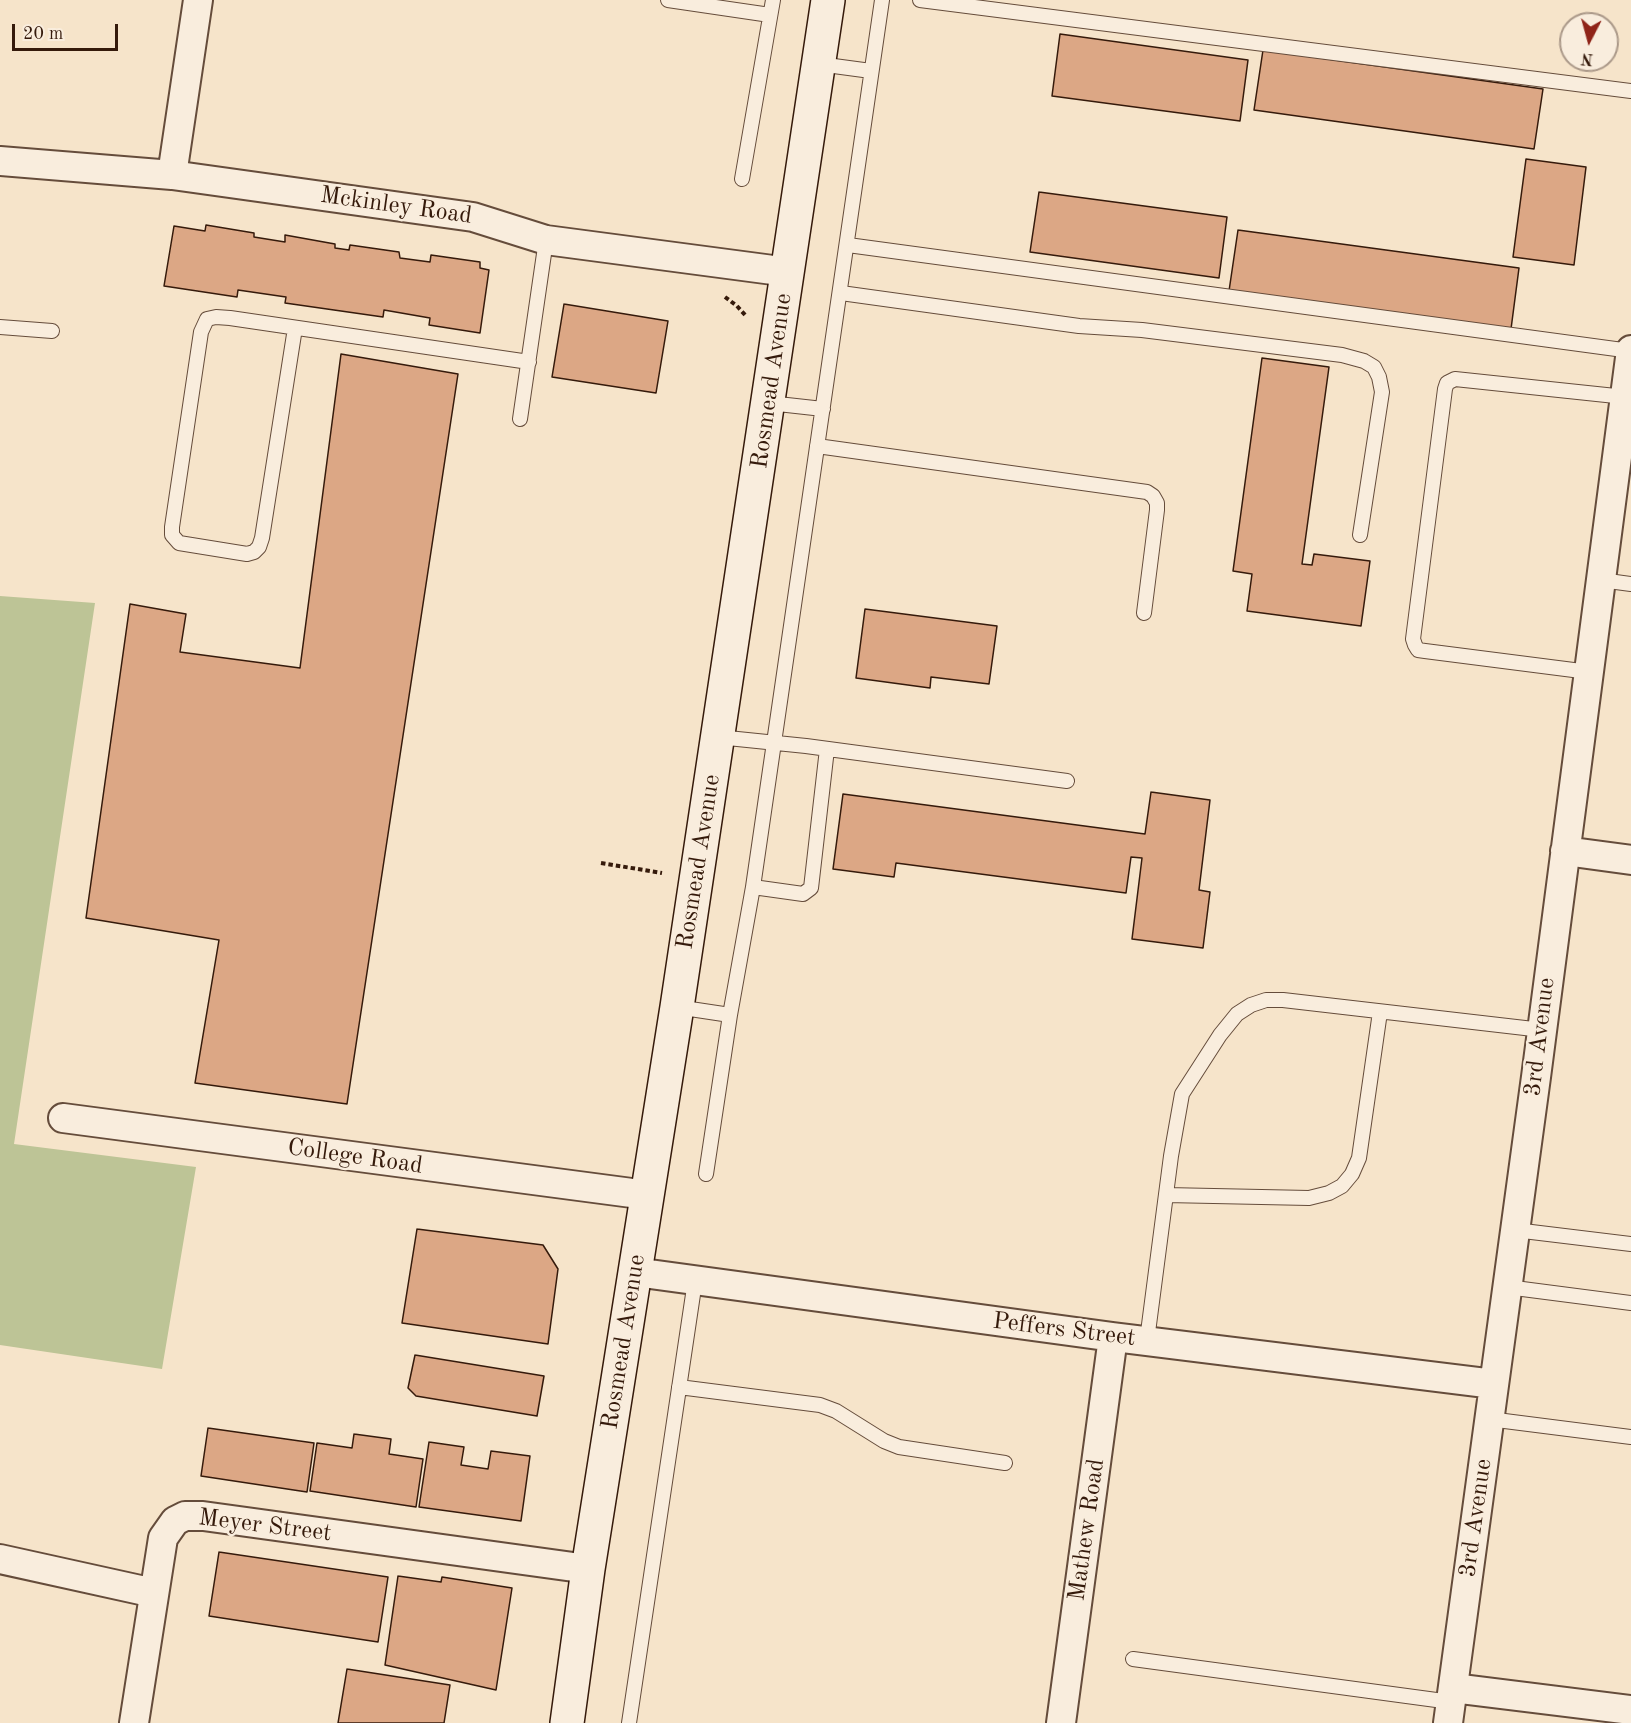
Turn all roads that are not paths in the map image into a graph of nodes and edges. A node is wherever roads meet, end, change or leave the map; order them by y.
1 (198, 0) edge
2 (668, 0) edge
3 (773, 0) edge
4 (828, 0) edge
5 (882, 0) edge
6 (920, 0) edge
7 (770, 15) junction
8 (819, 64) junction
9 (871, 71) junction
10 (1631, 91) edge
11 (0, 161) edge
12 (172, 175) junction
13 (742, 179) dead end
14 (546, 240) junction
15 (848, 245) junction
16 (788, 272) junction
17 (841, 292) junction
18 (0, 327) edge
19 (295, 328) junction
20 (52, 331) dead end
21 (1631, 351) edge
22 (529, 362) junction
23 (1625, 397) junction
24 (769, 402) junction
25 (823, 409) junction
26 (520, 418) dead end
27 (817, 446) junction
28 (1360, 535) dead end
29 (1601, 580) junction
30 (1631, 584) edge
31 (1143, 614) dead end
32 (1589, 672) junction
33 (718, 737) junction
34 (773, 744) junction
35 (827, 749) junction
36 (1067, 781) dead end
37 (1565, 851) junction
38 (1631, 860) edge
39 (753, 887) junction
40 (677, 1007) junction
41 (1380, 1012) junction
42 (730, 1015) junction
43 (1542, 1030) junction
44 (63, 1118) dead end
45 (706, 1174) dead end
46 (647, 1195) junction
47 (1166, 1195) junction
48 (1515, 1230) junction
49 (1631, 1244) edge
50 (635, 1272) junction
51 (695, 1281) junction
52 (1507, 1287) junction
53 (1631, 1303) edge
54 (1113, 1337) junction
55 (1147, 1340) junction
56 (1494, 1384) junction
57 (679, 1387) junction
58 (1490, 1419) junction
59 (1631, 1437) edge
60 (1005, 1463) dead end
61 (0, 1559) edge
62 (588, 1569) junction
63 (154, 1593) junction
64 (1133, 1659) dead end
65 (1451, 1704) edge
66 (1631, 1710) edge
67 (134, 1723) edge
68 (567, 1723) edge
69 (629, 1723) edge
70 (1061, 1723) edge

1 - 12 street
2 - 7 lane
3 - 7 lane
4 - 8 main road, Rosmead Avenue
5 - 9 lane
6 - 10 lane
7 - 13 lane
8 - 9 lane
8 - 16 main road, Rosmead Avenue
9 - 15 lane
11 - 12 street, Mckinley Road
12 - 14 street, Mckinley Road
14 - 16 street, Mckinley Road
14 - 22 lane
15 - 17 lane
15 - 21 lane
16 - 24 main road, Rosmead Avenue
17 - 25 lane
17 - 28 lane
18 - 20 lane
19 - 19 lane
19 - 22 lane
21 - 23 street, 3rd Avenue
22 - 26 lane
23 - 29 street, 3rd Avenue
23 - 32 lane
24 - 25 lane
24 - 33 main road, Rosmead Avenue
25 - 27 lane
27 - 31 lane
27 - 34 lane
29 - 30 lane
29 - 32 street, 3rd Avenue
32 - 37 street, 3rd Avenue
33 - 34 lane
33 - 40 main road, Rosmead Avenue
34 - 35 lane
34 - 39 lane
35 - 36 lane
35 - 39 lane
37 - 38 street
37 - 43 street, 3rd Avenue
39 - 42 lane
40 - 42 lane
40 - 46 main road, Rosmead Avenue
41 - 43 lane
41 - 47 lane
41 - 47 lane
42 - 45 lane
43 - 48 street, 3rd Avenue
44 - 46 street, College Road
46 - 50 main road, Rosmead Avenue
47 - 55 lane
48 - 49 lane
48 - 52 street, 3rd Avenue
50 - 51 street, Peffers Street
50 - 62 main road, Rosmead Avenue
51 - 54 street, Peffers Street
51 - 57 lane
52 - 53 lane
52 - 56 street, 3rd Avenue
54 - 55 street, Peffers Street
54 - 70 street, Mathew Road
55 - 56 street, Peffers Street
56 - 58 street, 3rd Avenue
57 - 60 lane
57 - 69 lane
58 - 59 lane
58 - 65 street, 3rd Avenue
61 - 63 street
62 - 63 street, Meyer Street
62 - 68 main road, Rosmead Avenue
63 - 67 street
64 - 65 lane
65 - 66 street

